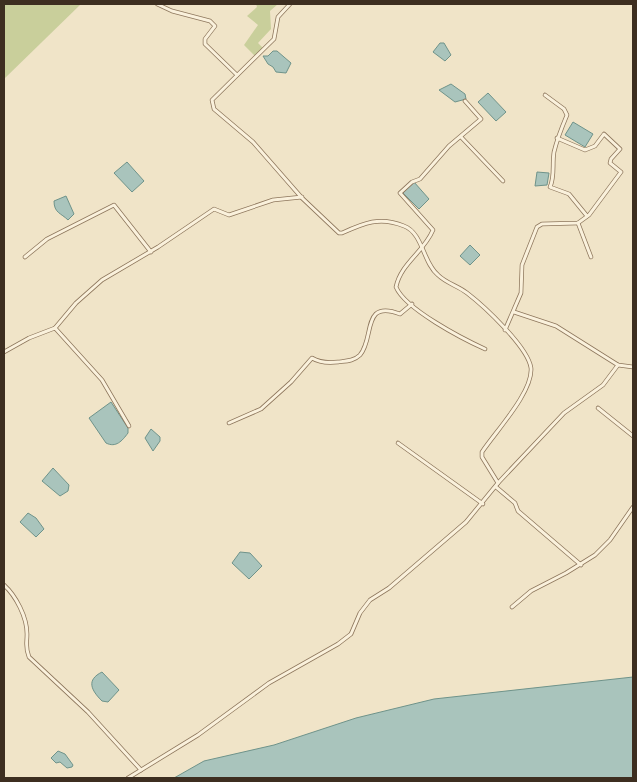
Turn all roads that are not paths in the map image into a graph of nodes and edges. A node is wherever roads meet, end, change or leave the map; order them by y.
1 (157, 4) edge
2 (290, 4) edge
3 (237, 75) junction
4 (545, 96) dead end
5 (465, 101) dead end
6 (461, 138) junction
7 (557, 138) junction
8 (503, 181) dead end
9 (302, 198) junction
10 (587, 216) junction
11 (578, 223) junction
12 (422, 248) junction
13 (151, 252) junction
14 (25, 257) dead end
15 (591, 257) dead end
16 (412, 304) junction
17 (514, 312) junction
18 (55, 328) junction
19 (505, 330) junction
20 (485, 349) dead end
21 (4, 352) edge
22 (618, 365) junction
23 (633, 367) edge
24 (598, 408) dead end
25 (230, 423) dead end
26 (129, 426) dead end
27 (633, 436) edge
28 (398, 443) dead end
29 (497, 485) junction
30 (483, 504) junction
31 (633, 507) edge
32 (581, 565) junction
33 (4, 584) edge
34 (512, 607) dead end
35 (141, 770) junction
36 (128, 778) edge

1 - 3 street
2 - 3 street
3 - 9 street
4 - 7 street
5 - 6 street
6 - 8 street
6 - 12 street
7 - 10 street
7 - 10 street
9 - 12 street
9 - 13 street
10 - 11 street
11 - 15 street
11 - 17 street
12 - 16 street
12 - 19 street
13 - 14 street
13 - 18 street
16 - 20 street
16 - 25 street
17 - 19 street
17 - 22 street
18 - 21 street
18 - 26 street
19 - 29 street
22 - 23 street
22 - 29 street
24 - 27 street
28 - 30 street
29 - 30 street
29 - 32 street
30 - 35 street
31 - 32 street
32 - 34 street
33 - 35 street
35 - 36 street

